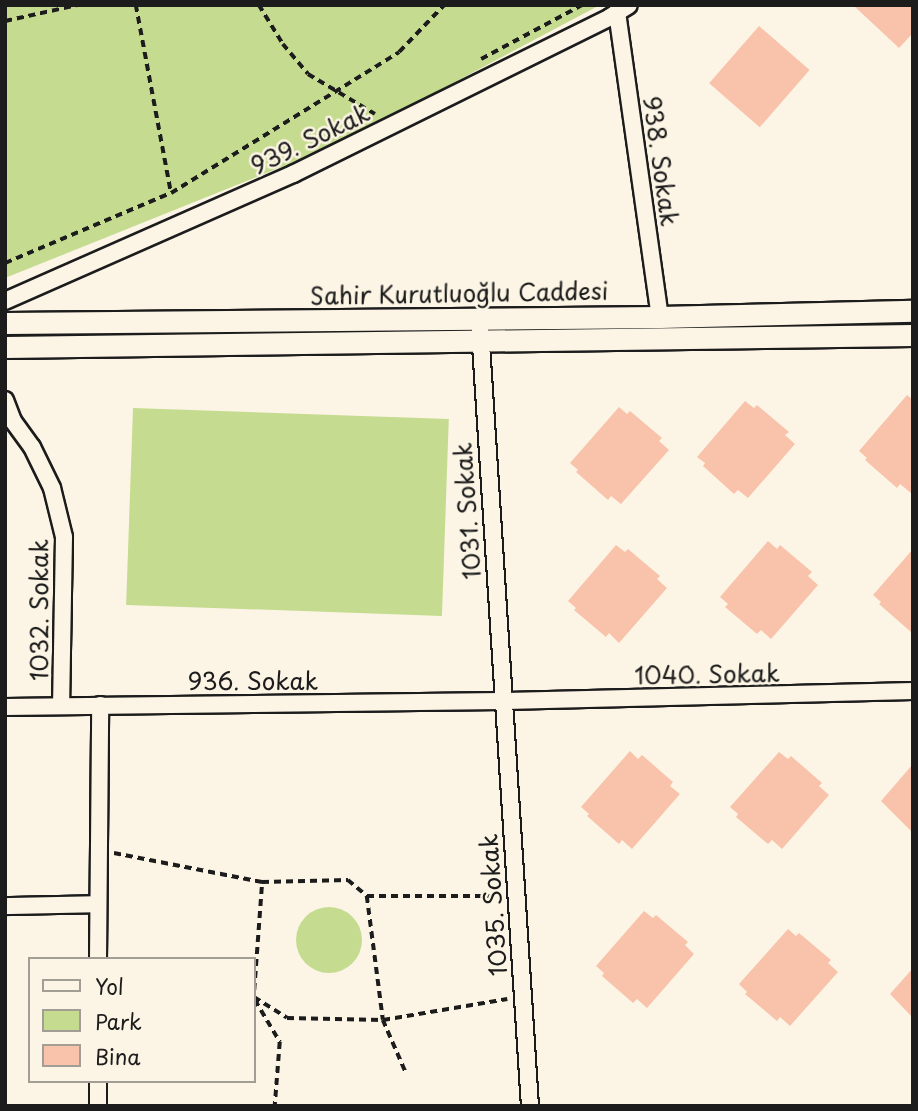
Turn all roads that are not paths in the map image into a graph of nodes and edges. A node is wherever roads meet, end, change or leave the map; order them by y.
1 (623, 9) edge
2 (5, 302) edge
3 (913, 310) edge
4 (660, 317) junction
5 (481, 319) junction
6 (5, 323) edge
7 (913, 335) edge
8 (480, 343) junction
9 (5, 347) edge
10 (5, 400) edge
11 (913, 691) edge
12 (502, 701) junction
13 (100, 705) junction
14 (61, 706) junction
15 (5, 707) edge
16 (98, 904) junction
17 (5, 906) edge
18 (98, 957) edge
19 (98, 1083) edge
20 (98, 1106) edge
21 (530, 1106) edge

1 - 2 street, 939. Sokak
1 - 4 street, 938. Sokak
3 - 4 street, Sahir Kurutluoğlu Caddesi
4 - 5 street, Sahir Kurutluoğlu Caddesi
5 - 6 street, Sahir Kurutluoğlu Caddesi
5 - 8 street, 1031. Sokak
7 - 8 street, Sahir Kurutluoğlu Caddesi
8 - 9 street, Sahir Kurutluoğlu Caddesi
8 - 12 street, 1031. Sokak
10 - 14 street, 1032. Sokak
11 - 12 street, 1040. Sokak
12 - 13 street, 936. Sokak
12 - 21 street, 1035. Sokak
13 - 14 street, 936. Sokak
13 - 16 street
14 - 15 street, 936. Sokak
16 - 17 street
16 - 18 street
19 - 20 street

